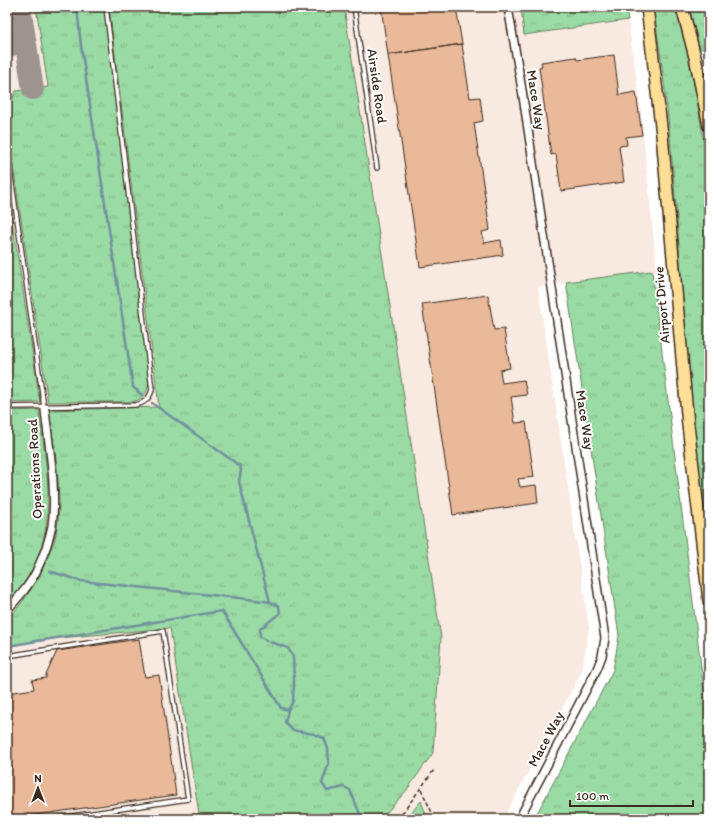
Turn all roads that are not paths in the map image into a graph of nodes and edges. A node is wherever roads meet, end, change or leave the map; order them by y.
1 (106, 7) edge
2 (354, 7) edge
3 (508, 7) edge
4 (646, 7) edge
5 (682, 7) edge
6 (709, 126) edge
7 (7, 149) edge
8 (377, 168) dead end
9 (7, 407) edge
10 (45, 408) junction
11 (709, 600) edge
12 (7, 610) edge
13 (7, 656) edge
14 (52, 819) edge
15 (519, 819) edge

1 - 10 lane
2 - 8 lane, Airside Road
3 - 15 street, Mace Way
4 - 11 main road, Airport Drive
5 - 6 main road
7 - 10 lane
9 - 10 lane
10 - 12 street, Operations Road
13 - 14 lane

